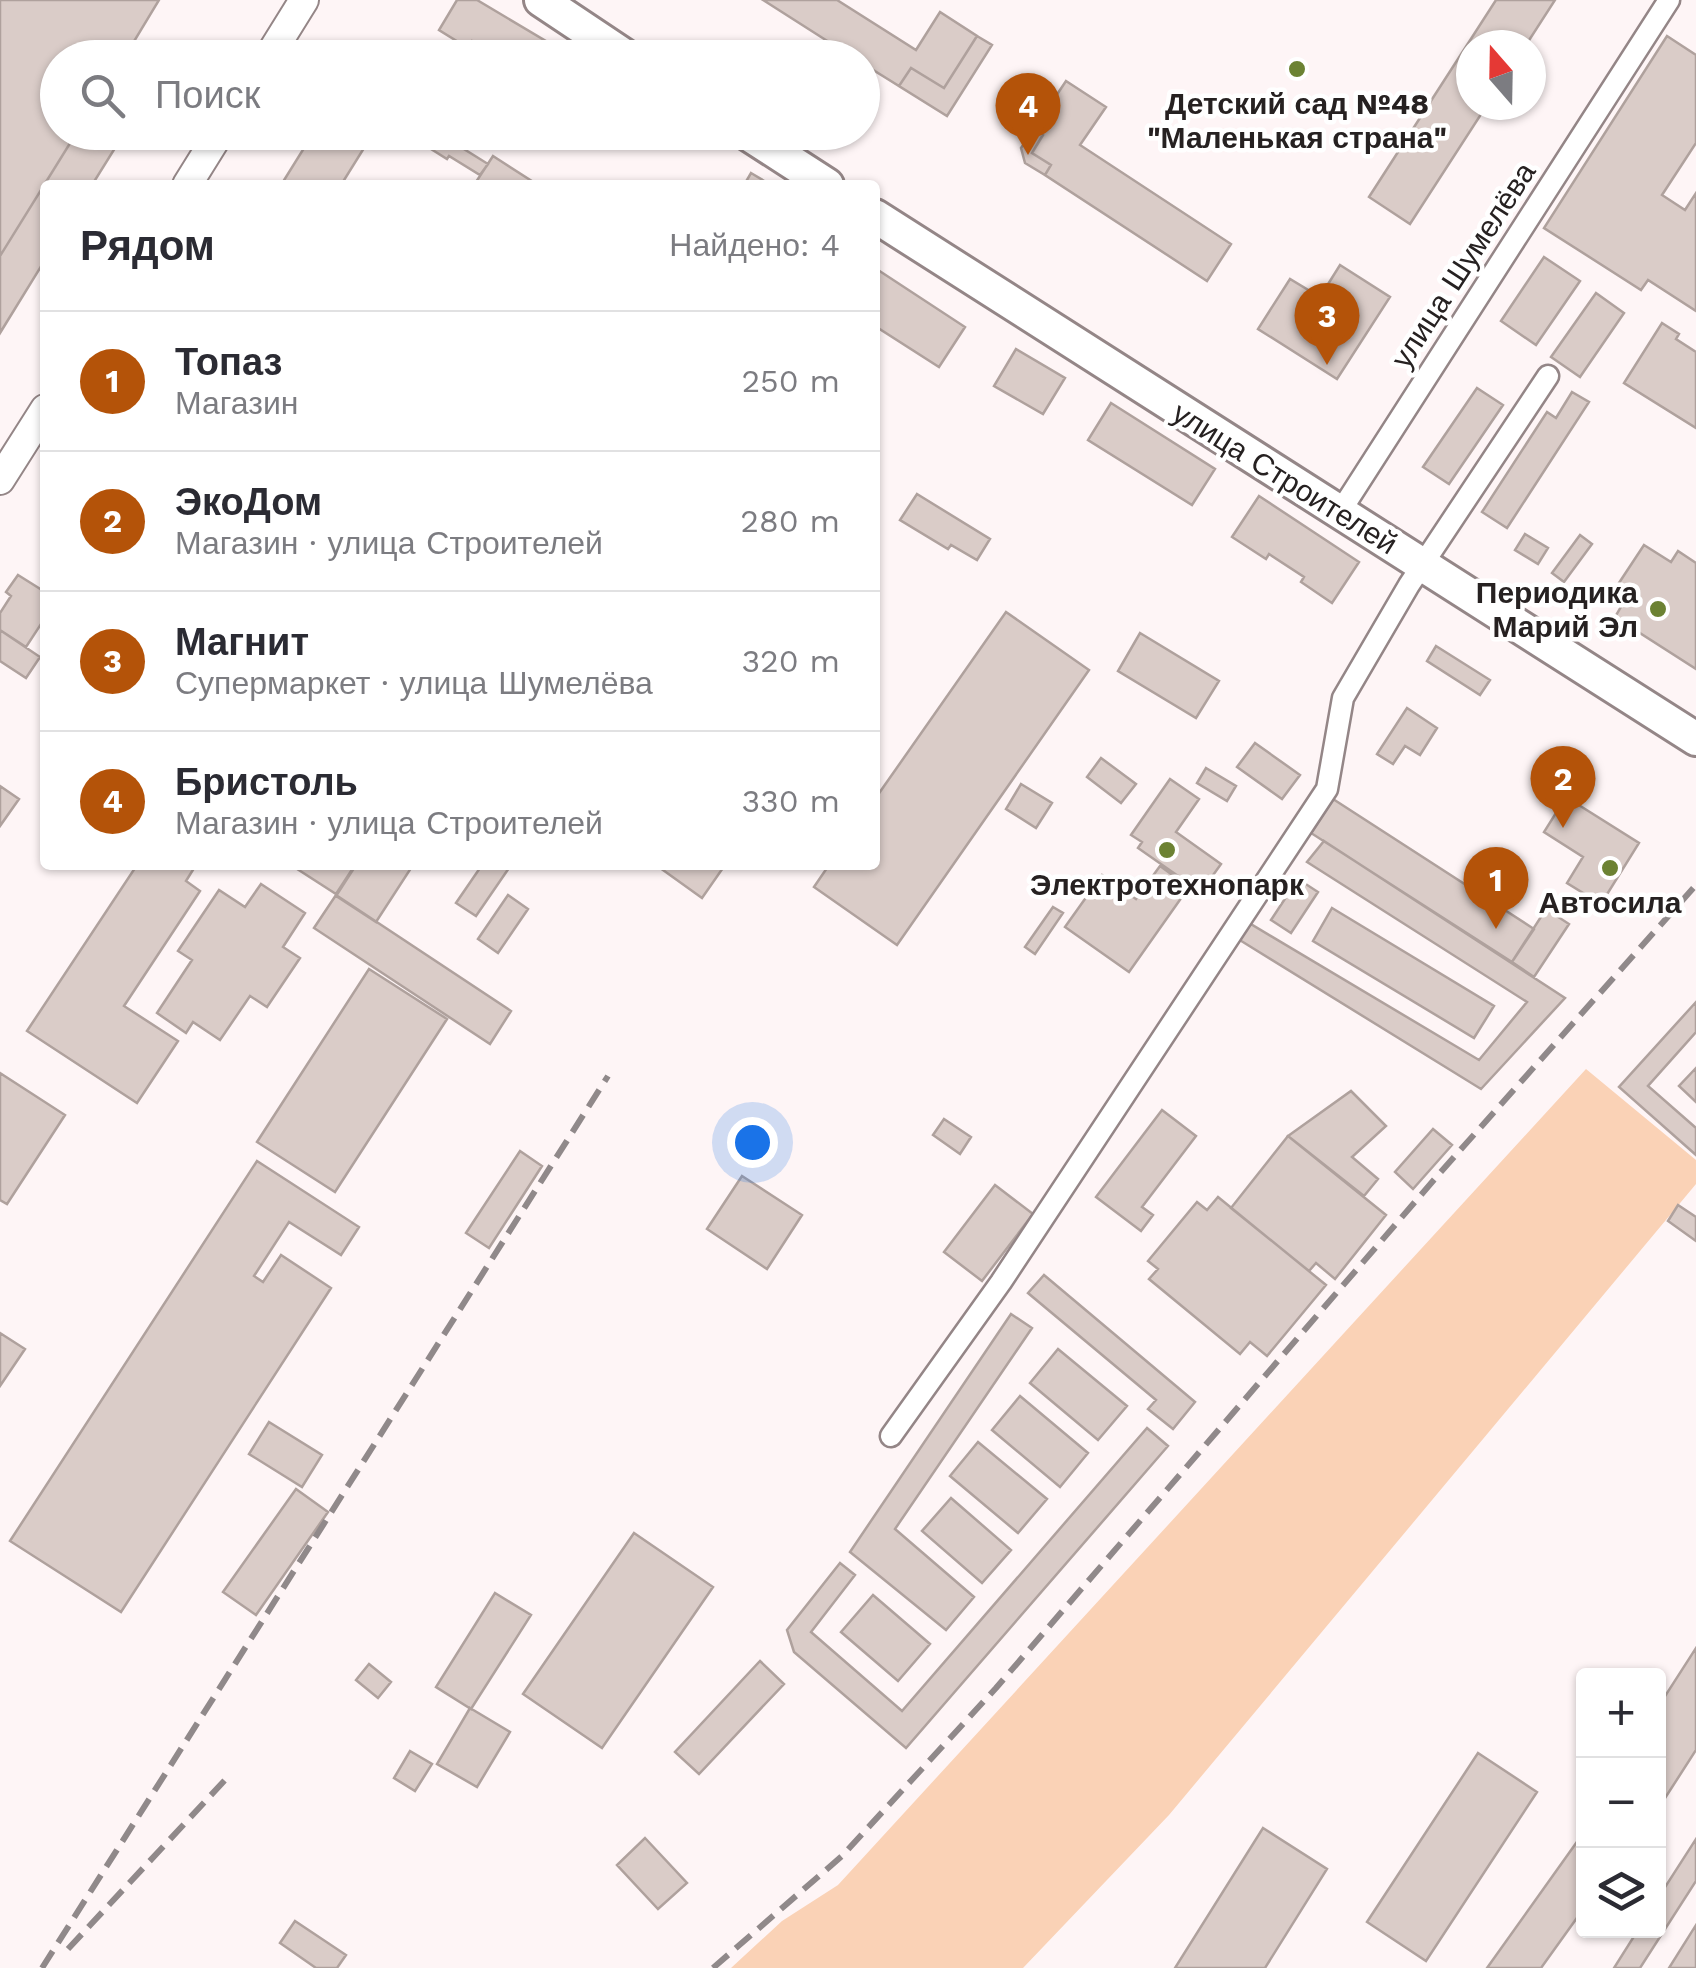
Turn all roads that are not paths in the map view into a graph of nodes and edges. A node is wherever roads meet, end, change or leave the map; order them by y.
1 (304, 0) edge
2 (541, 0) edge
3 (1670, 0) edge
4 (279, 40) edge
5 (601, 40) edge
6 (209, 150) edge
7 (772, 150) edge
8 (190, 180) edge
9 (819, 180) edge
10 (880, 219) edge
11 (1548, 376) dead end
12 (40, 417) edge
13 (0, 480) edge
14 (1340, 512) junction
15 (1422, 564) junction
16 (1696, 739) edge
17 (891, 1436) dead end

1 - 4 main road
2 - 5 main road
3 - 14 street, улица Шумелёва
6 - 8 main road
7 - 9 main road
10 - 14 main road, улица Строителей
11 - 15 street
12 - 13 main road
14 - 15 main road, улица Строителей
15 - 16 main road, улица Строителей
15 - 17 street

